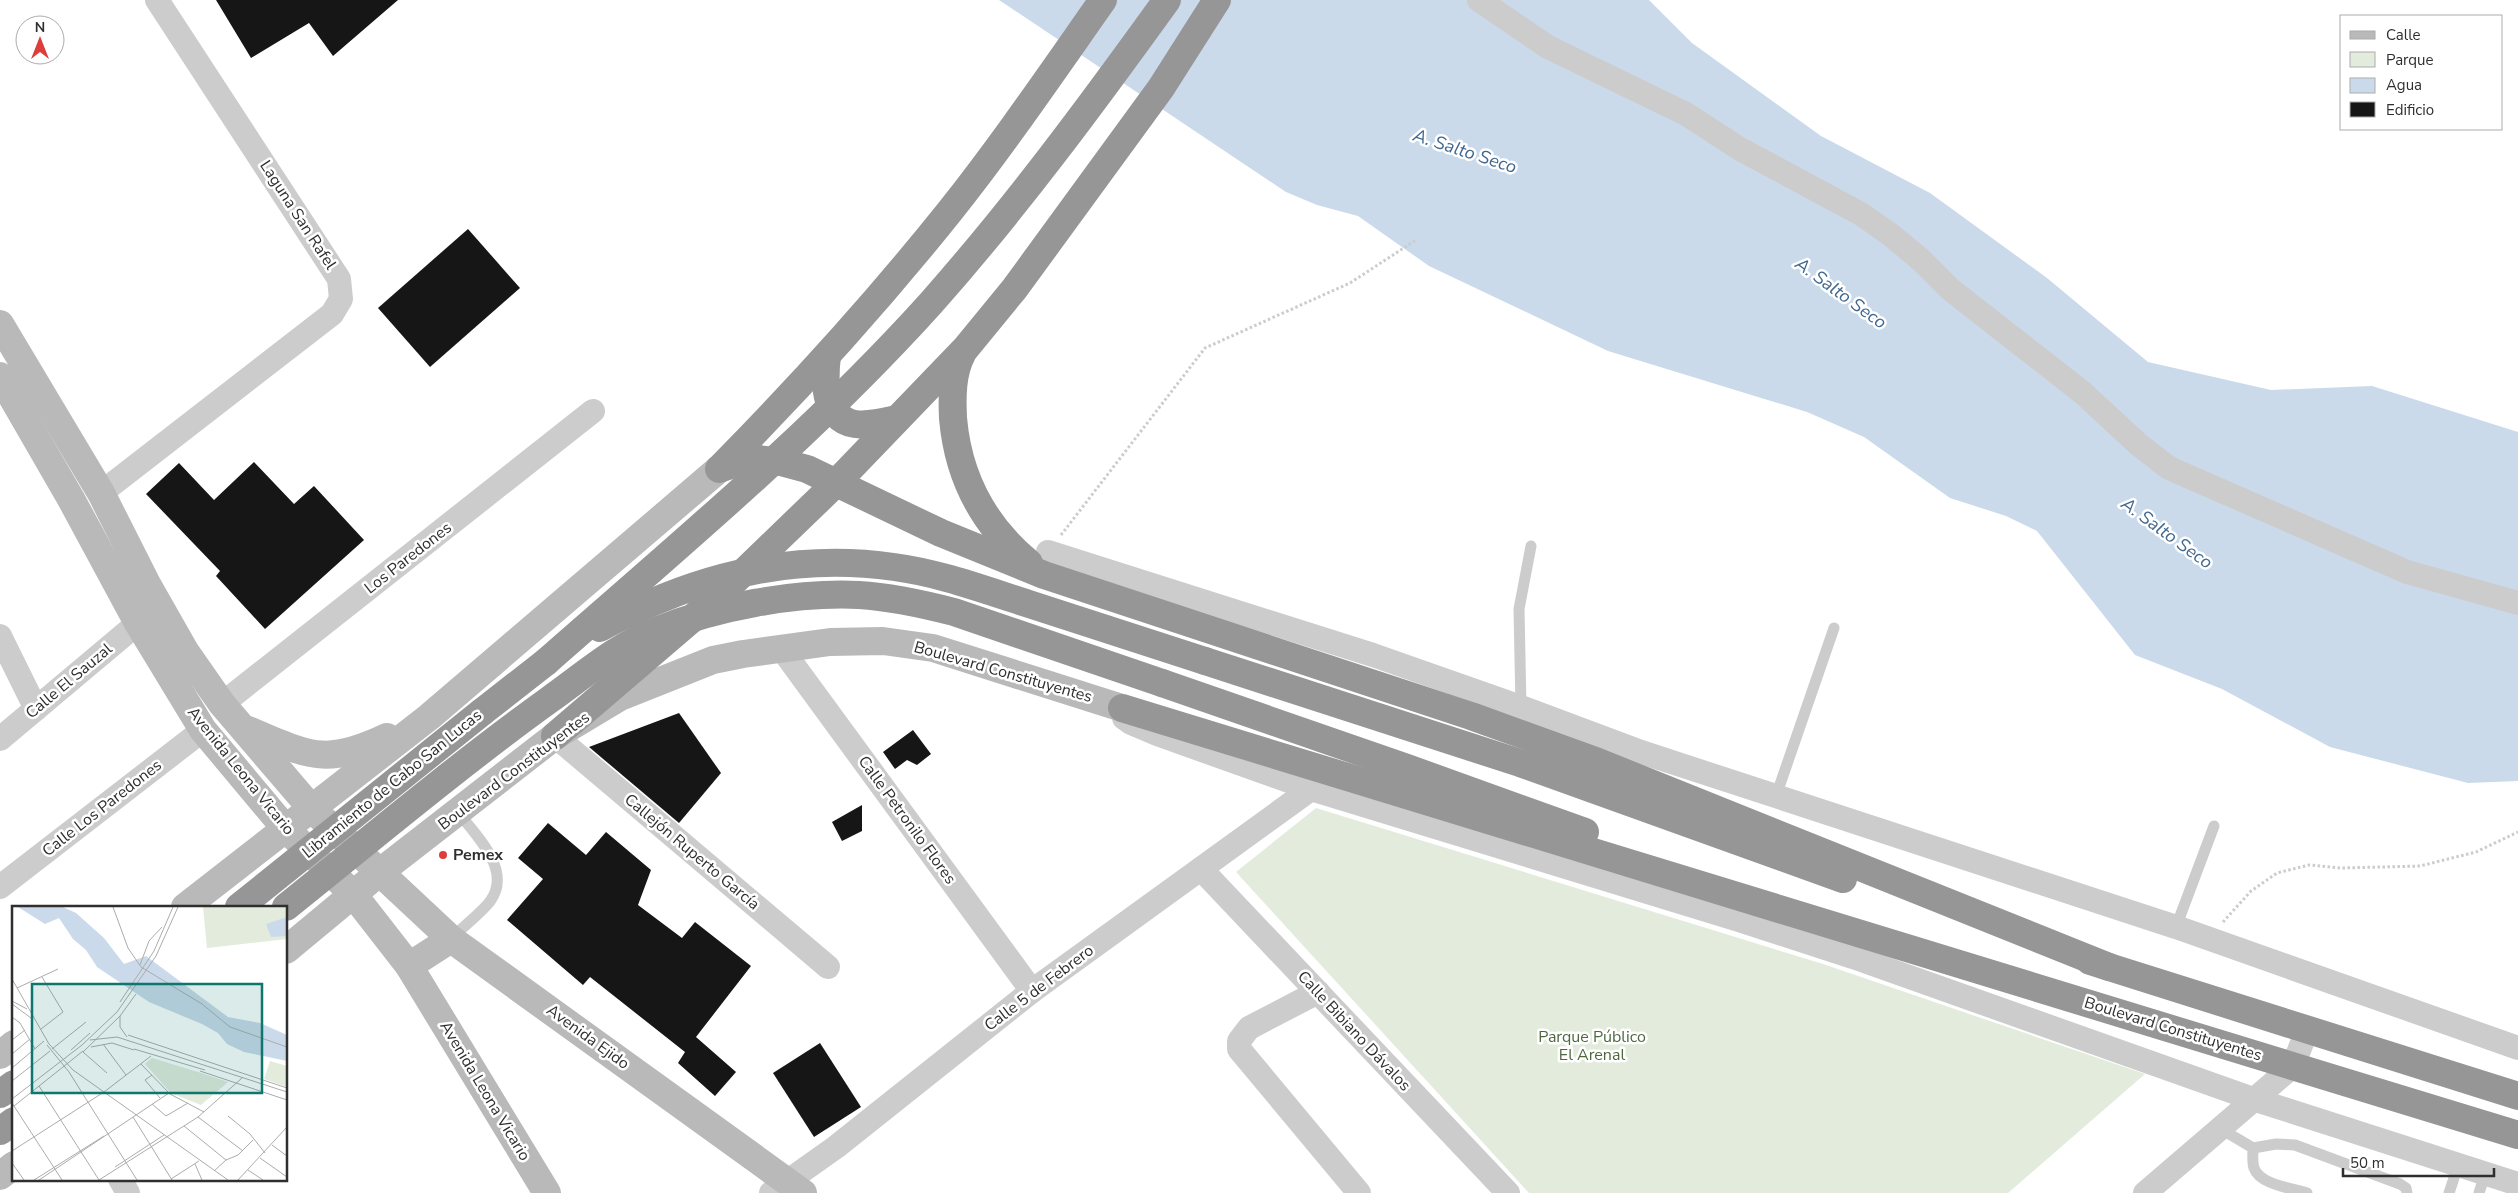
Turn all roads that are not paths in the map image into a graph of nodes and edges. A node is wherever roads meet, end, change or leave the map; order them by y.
1 (157, 0) edge
2 (1103, 0) edge
3 (1167, 0) edge
4 (1217, 0) edge
5 (1479, 0) edge
6 (2, 327) edge
7 (965, 349) junction
8 (827, 356) junction
9 (0, 376) edge
10 (593, 411) dead end
11 (897, 419) junction
12 (719, 469) junction
13 (836, 482) junction
14 (101, 493) junction
15 (1532, 546) dead end
16 (1046, 563) junction
17 (2518, 603) edge
18 (138, 623) junction
19 (1834, 628) dead end
20 (0, 636) edge
21 (781, 648) junction
22 (546, 662) junction
23 (222, 704) junction
24 (1521, 706) junction
25 (1122, 708) junction
26 (36, 709) junction
27 (436, 710) junction
28 (245, 729) junction
29 (203, 730) junction
30 (555, 736) junction
31 (0, 739) edge
32 (505, 777) junction
33 (1311, 789) junction
34 (1776, 796) junction
35 (311, 808) junction
36 (458, 812) junction
37 (2214, 826) dead end
38 (285, 828) junction
39 (1201, 869) junction
40 (380, 872) junction
41 (223, 877) junction
42 (0, 887) edge
43 (353, 894) junction
44 (186, 906) edge
45 (240, 906) edge
46 (287, 906) edge
47 (1827, 924) junction
48 (2176, 927) junction
49 (450, 938) junction
50 (288, 944) edge
51 (288, 946) edge
52 (409, 966) junction
53 (828, 967) dead end
54 (2109, 967) junction
55 (1032, 991) junction
56 (1318, 992) junction
57 (2306, 1030) junction
58 (12, 1046) edge
59 (2518, 1048) edge
60 (0, 1055) edge
61 (2293, 1066) junction
62 (2518, 1096) edge
63 (2256, 1100) junction
64 (12, 1122) edge
65 (2220, 1130) junction
66 (0, 1131) edge
67 (2518, 1135) edge
68 (2253, 1148) junction
69 (2458, 1166) junction
70 (12, 1167) edge
71 (0, 1176) edge
72 (121, 1180) edge
73 (2482, 1183) edge
74 (2518, 1184) edge
75 (788, 1190) edge
76 (1500, 1191) edge
77 (128, 1193) edge
78 (547, 1193) edge
79 (1359, 1193) edge
80 (2145, 1193) edge
81 (2307, 1193) edge
82 (2407, 1193) edge
83 (2449, 1193) edge

1 - 14 street, Laguna San Rafel
2 - 8 highway
3 - 22 highway, bridge
4 - 7 highway
5 - 17 street
6 - 14 street, Avenida Leona Vicario
7 - 11 highway
7 - 16 highway
8 - 11 highway
8 - 12 highway
9 - 18 street, Avenida Leona Vicario
10 - 23 street, Los Paredones
11 - 13 highway
12 - 13 highway
12 - 27 street
13 - 16 highway
13 - 30 highway
14 - 23 street, Avenida Leona Vicario
15 - 24 lane
16 - 24 street
16 - 54 highway
18 - 26 street, Calle El Sauzal
18 - 29 street, Avenida Leona Vicario
19 - 34 lane
20 - 26 street
21 - 25 street, Boulevard Constituyentes
21 - 30 street, Boulevard Constituyentes
21 - 55 street, Calle Petronilo Flores
22 - 45 highway, Libramiento de Cabo San Lucas, bridge
22 - 54 highway, bridge
23 - 28 street, Avenida Leona Vicario
24 - 34 street
25 - 33 street
25 - 47 highway
26 - 31 street, Calle El Sauzal
27 - 28 street
27 - 32 street
27 - 35 street
28 - 35 street, Avenida Leona Vicario
29 - 38 street, Avenida Leona Vicario
29 - 42 street, Calle Los Paredones
30 - 32 street, Boulevard Constituyentes
30 - 53 street, Callejón Ruperto García
32 - 36 street, Boulevard Constituyentes
33 - 39 street, Calle 5 de Febrero
33 - 63 street
34 - 48 street
35 - 38 street
35 - 40 street, Avenida Leona Vicario
36 - 40 street, Boulevard Constituyentes
36 - 49 lane
37 - 48 lane
38 - 41 street
38 - 43 street, Avenida Leona Vicario
39 - 55 street, Calle 5 de Febrero
39 - 56 street, Calle Bibiano Dávalos
40 - 43 street, Boulevard Constituyentes
40 - 49 street, Avenida Ejido
41 - 44 street
41 - 50 street
43 - 51 street, Boulevard Constituyentes
43 - 52 street, Avenida Leona Vicario
46 - 47 highway, Boulevard Constituyentes, bridge
47 - 61 highway, Boulevard Constituyentes
48 - 59 street
49 - 52 street
49 - 75 street, Avenida Ejido
52 - 78 street, Avenida Leona Vicario
54 - 57 highway
55 - 75 street, Calle 5 de Febrero
56 - 76 street, Calle Bibiano Dávalos
56 - 79 street
57 - 61 street
57 - 62 highway
58 - 60 street
61 - 63 street
61 - 67 highway, Boulevard Constituyentes
63 - 65 street
63 - 69 street
64 - 66 highway
65 - 68 lane
65 - 80 street
68 - 81 lane
68 - 82 lane
69 - 73 street
69 - 83 lane
70 - 71 street
72 - 77 street
73 - 74 street

